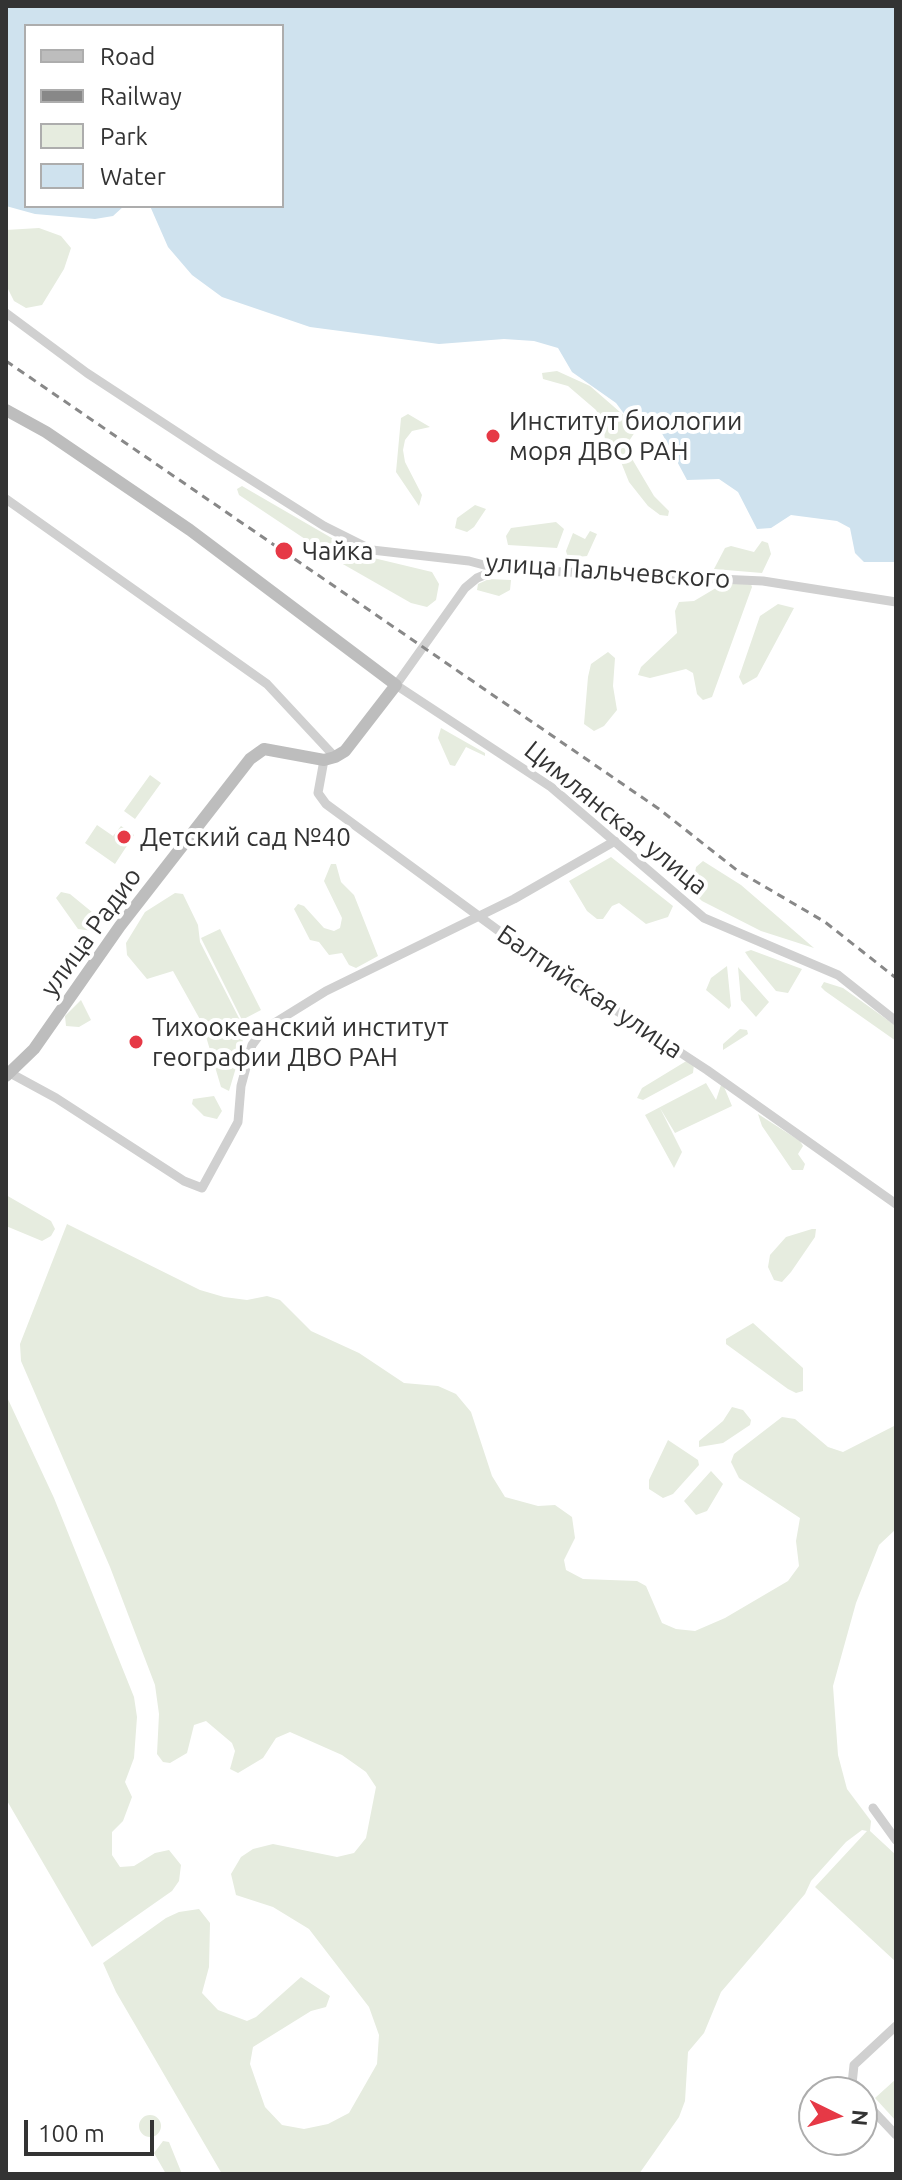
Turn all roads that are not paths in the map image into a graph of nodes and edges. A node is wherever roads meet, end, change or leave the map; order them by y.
1 (6, 313) edge
2 (6, 410) edge
3 (6, 499) edge
4 (499, 569) junction
5 (896, 602) edge
6 (396, 685) junction
7 (329, 758) junction
8 (615, 841) junction
9 (476, 914) junction
10 (896, 1021) edge
11 (8, 1075) edge
12 (896, 1204) edge
13 (873, 1808) dead end
14 (896, 1840) edge
15 (896, 2026) edge
16 (853, 2076) edge
17 (878, 2116) edge
18 (896, 2135) edge

1 - 4 street, улица Пальчевского
2 - 6 main road
3 - 7 street
4 - 5 street, улица Пальчевского
4 - 6 street
6 - 7 main road
6 - 8 street, Цимлянская улица
7 - 9 street, Балтийская улица
7 - 11 main road, улица Радио
8 - 9 street
8 - 10 street, Цимлянская улица
9 - 11 street
9 - 12 street, Балтийская улица
13 - 14 street
15 - 16 street
17 - 18 street

